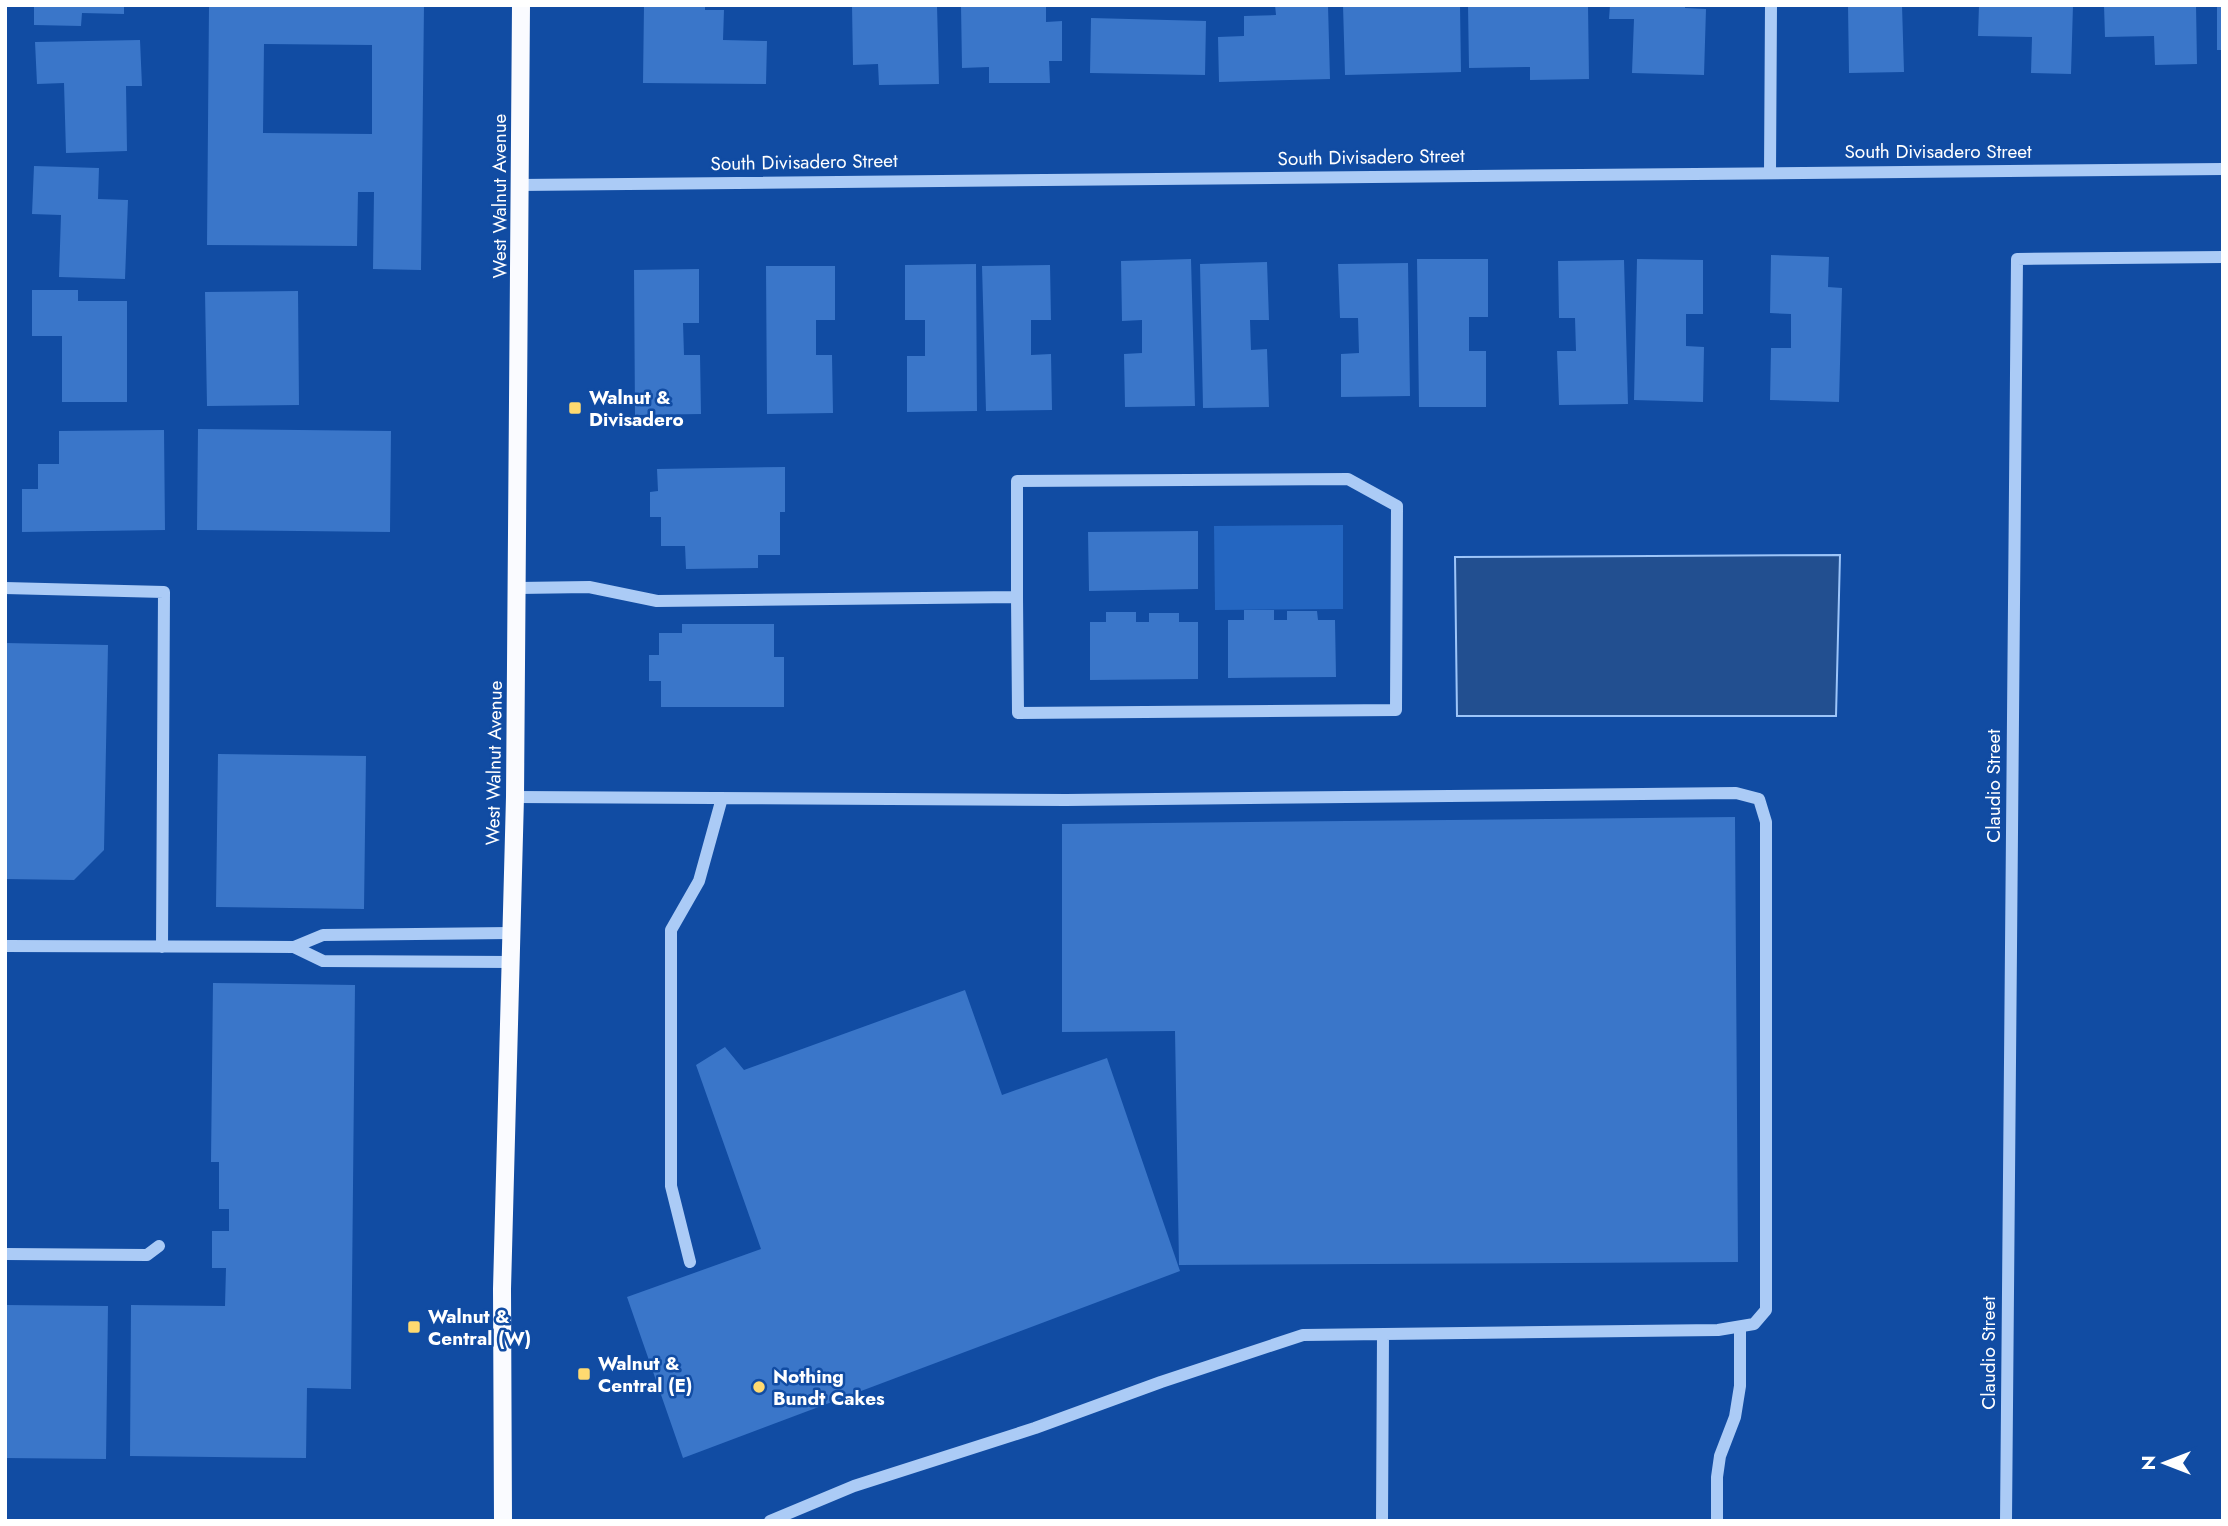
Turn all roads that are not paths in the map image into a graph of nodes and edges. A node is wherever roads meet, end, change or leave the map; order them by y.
1 (521, 5) edge
2 (1771, 5) edge
3 (2223, 169) edge
4 (1770, 172) junction
5 (519, 184) junction
6 (2223, 257) edge
7 (5, 588) edge
8 (518, 588) junction
9 (1017, 597) junction
10 (515, 797) junction
11 (722, 798) junction
12 (512, 933) junction
13 (5, 946) edge
14 (162, 947) junction
15 (294, 947) junction
16 (512, 962) junction
17 (159, 1246) dead end
18 (5, 1254) edge
19 (690, 1262) dead end
20 (1740, 1328) junction
21 (1383, 1335) junction
22 (503, 1521) edge
23 (770, 1521) edge
24 (1382, 1521) edge
25 (1717, 1521) edge
26 (2006, 1521) edge

1 - 5 main road, West Walnut Avenue
2 - 4 street
3 - 4 street, South Divisadero Street
4 - 5 street, South Divisadero Street
5 - 8 main road, West Walnut Avenue
6 - 26 street, Claudio Street
7 - 14 street
8 - 9 street
8 - 10 main road, West Walnut Avenue
9 - 9 street
10 - 11 street
10 - 12 main road, West Walnut Avenue
11 - 19 street
11 - 20 street
12 - 15 street
12 - 16 main road, West Walnut Avenue
13 - 14 street
14 - 15 street
15 - 16 street
16 - 22 main road, West Walnut Avenue
17 - 18 street
20 - 21 street
20 - 25 street
21 - 23 street
21 - 24 street

